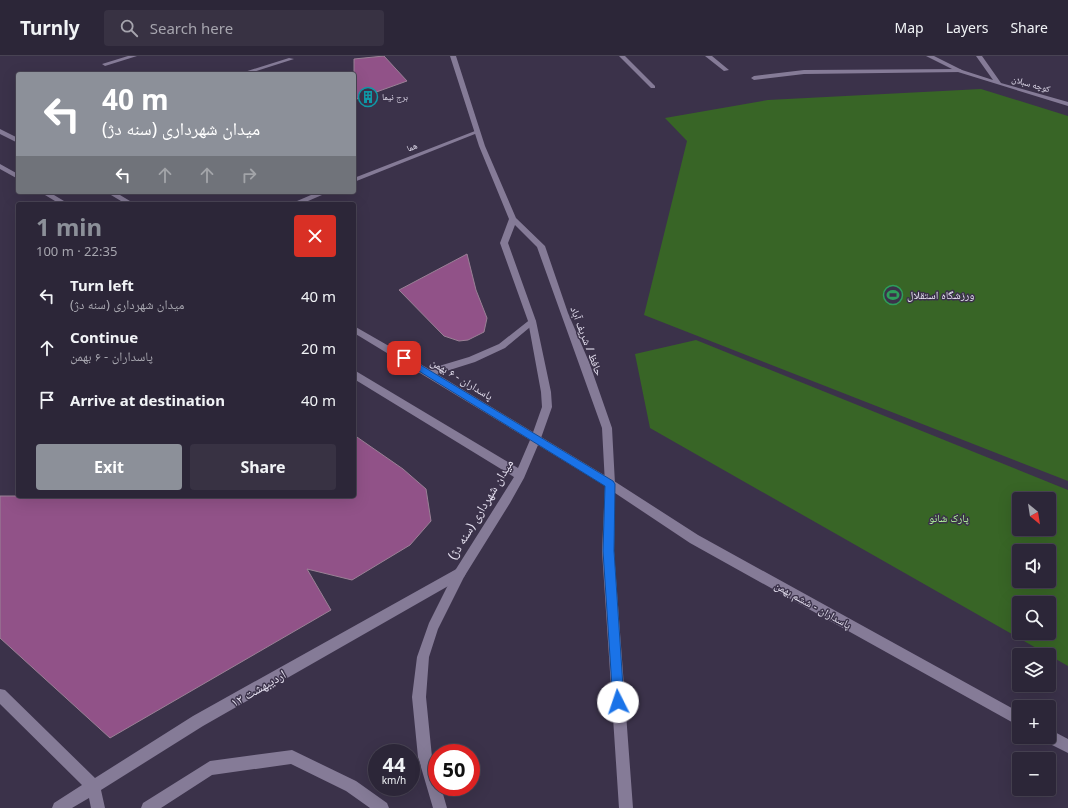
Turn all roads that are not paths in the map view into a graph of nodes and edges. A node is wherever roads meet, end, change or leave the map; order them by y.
1 (134, 56) edge
2 (453, 56) edge
3 (622, 56) edge
4 (708, 56) edge
5 (929, 56) edge
6 (979, 56) edge
7 (291, 58) edge
8 (106, 64) dead end
9 (726, 70) dead end
10 (960, 71) junction
11 (247, 72) edge
12 (754, 78) dead end
13 (999, 84) junction
14 (653, 87) dead end
15 (1068, 104) edge
16 (0, 131) edge
17 (477, 132) junction
18 (16, 140) edge
19 (0, 166) edge
20 (16, 176) edge
21 (356, 179) edge
22 (48, 194) edge
23 (114, 194) edge
24 (320, 194) edge
25 (62, 202) edge
26 (128, 202) edge
27 (299, 202) edge
28 (513, 219) junction
29 (532, 321) junction
30 (356, 330) edge
31 (428, 373) junction
32 (356, 375) edge
33 (536, 438) junction
34 (520, 475) junction
35 (610, 484) junction
36 (460, 572) junction
37 (0, 695) edge
38 (1012, 715) edge
39 (1056, 740) edge
40 (1068, 746) edge
41 (93, 786) junction
42 (59, 808) edge
43 (98, 808) edge
44 (148, 808) edge
45 (382, 808) edge
46 (440, 808) edge
47 (626, 808) edge

1 - 8 street
2 - 17 street, حافظ / شریف آباد
3 - 14 street
4 - 9 street
5 - 10 street
6 - 13 street, کوچه سبلان
7 - 11 street
10 - 12 street
10 - 13 street
13 - 15 street, کوچه سبلان
16 - 18 street
17 - 21 street, هما
17 - 28 street, حافظ / شریف آباد
19 - 20 street
22 - 25 street
23 - 26 street
24 - 27 street
28 - 29 street
28 - 35 street, حافظ / شریف آباد
29 - 31 street
29 - 33 street
30 - 31 street, پاسداران - ۶ بهمن
31 - 33 street, پاسداران - ۶ بهمن
32 - 34 street
33 - 34 street, میدان شهرداری (سنه دژ)
33 - 35 street
34 - 36 street, میدان شهرداری (سنه دژ)
35 - 38 street, پاسداران - ششم بهمن
35 - 47 street
36 - 41 street, ۱۲ اردیبهشت
36 - 46 street, میدان شهرداری (سنه دژ)
37 - 41 street
39 - 40 street
41 - 42 street, ۱۲ اردیبهشت
41 - 43 street
44 - 45 street

